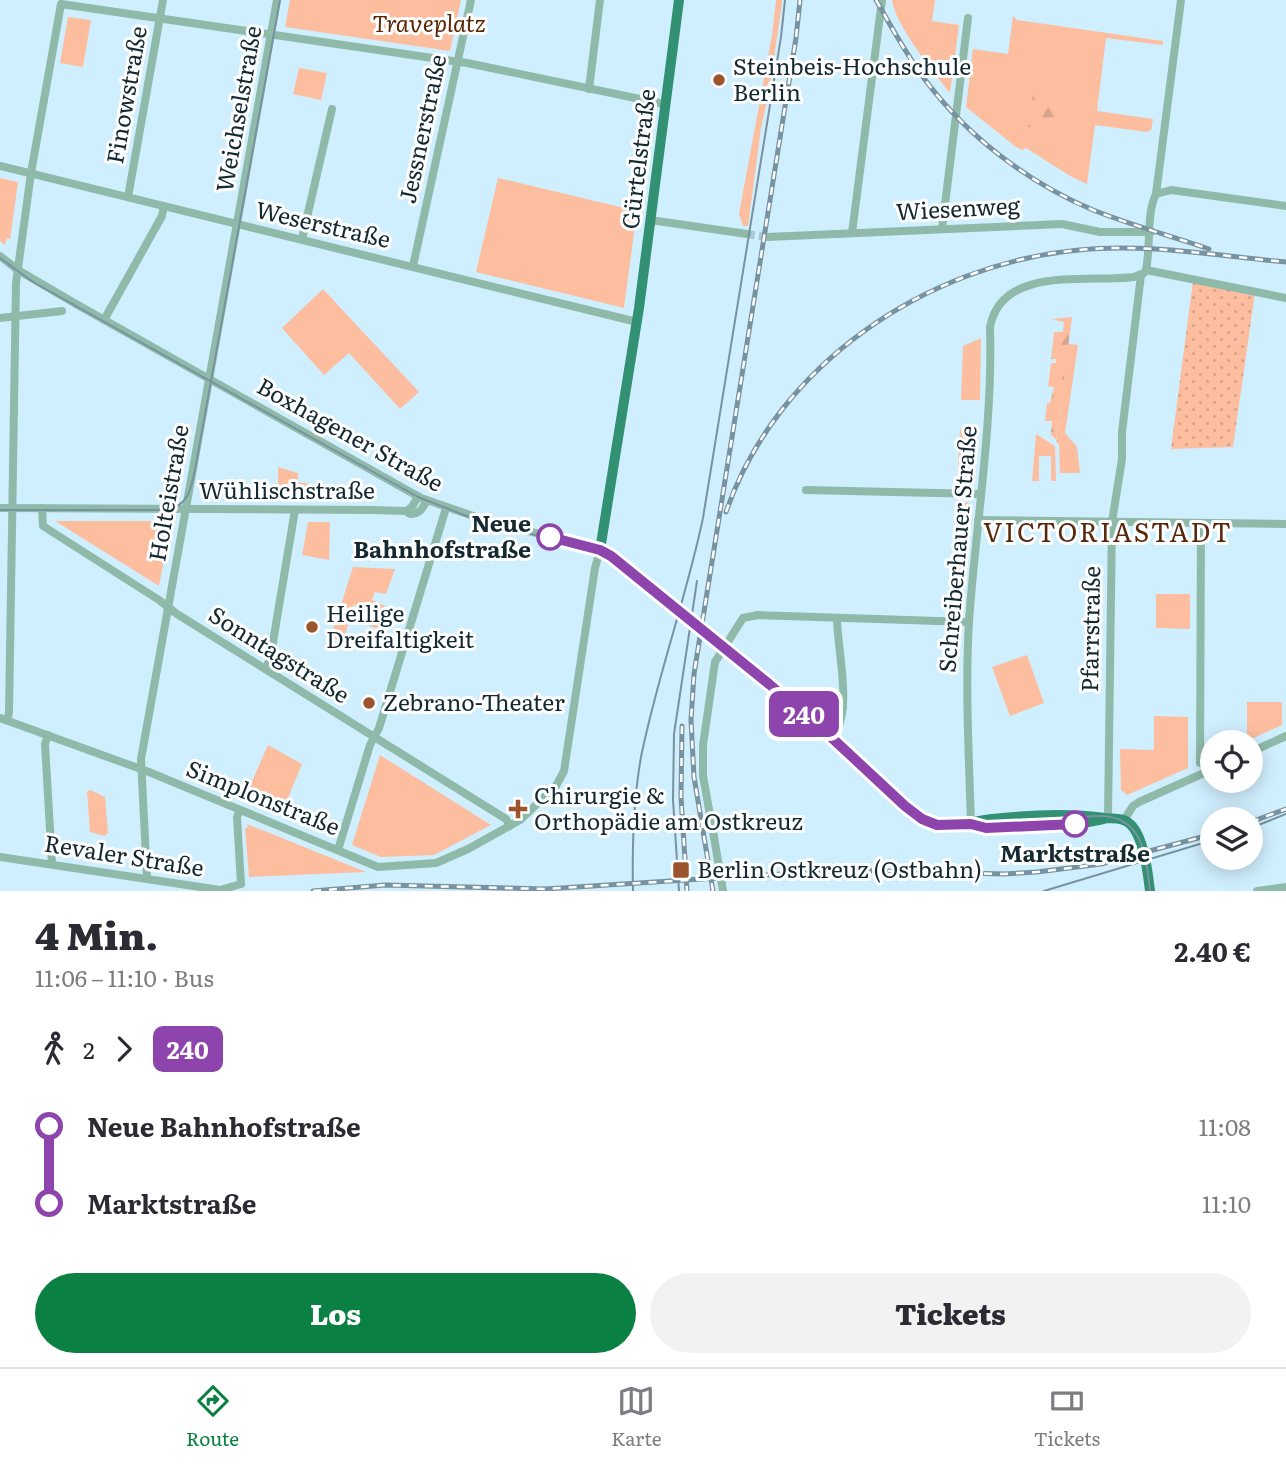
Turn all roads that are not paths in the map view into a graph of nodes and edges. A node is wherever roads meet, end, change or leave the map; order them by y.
1 (163, 0) edge
2 (277, 0) edge
3 (471, 0) edge
4 (600, 0) edge
5 (678, 0) edge
6 (882, 0) edge
7 (1181, 0) edge
8 (968, 18) dead end
9 (160, 19) junction
10 (271, 35) junction
11 (457, 62) junction
12 (589, 89) junction
13 (664, 104) junction
14 (332, 109) dead end
15 (0, 166) edge
16 (31, 173) junction
17 (1156, 194) junction
18 (128, 197) junction
19 (164, 206) junction
20 (1286, 206) edge
21 (650, 220) junction
22 (237, 224) junction
23 (942, 229) junction
24 (1151, 232) junction
25 (852, 233) junction
26 (747, 234) tunnel mouth
27 (767, 237) tunnel mouth
28 (302, 239) junction
29 (0, 256) edge
30 (413, 266) junction
31 (18, 270) junction
32 (1144, 272) junction
33 (1286, 298) edge
34 (62, 311) dead end
35 (16, 316) junction
36 (0, 318) edge
37 (104, 320) junction
38 (637, 322) junction
39 (208, 379) junction
40 (806, 490) dead end
41 (981, 494) junction
42 (423, 498) junction
43 (0, 508) edge
44 (13, 508) junction
45 (42, 508) junction
46 (446, 508) junction
47 (186, 509) junction
48 (295, 510) junction
49 (978, 520) junction
50 (1112, 522) junction
51 (1202, 523) junction
52 (1286, 524) edge
53 (600, 550) junction
54 (168, 607) junction
55 (837, 618) junction
56 (969, 622) junction
57 (724, 646) junction
58 (265, 669) junction
59 (843, 706) junction
60 (3, 719) edge
61 (816, 724) junction
62 (48, 735) junction
63 (1286, 736) edge
64 (374, 738) junction
65 (832, 738) junction
66 (1263, 747) edge
67 (1189, 756) dead end
68 (140, 769) junction
69 (1200, 775) edge
70 (240, 810) junction
71 (1108, 818) junction
72 (1124, 820) junction
73 (971, 824) junction
74 (510, 826) junction
75 (338, 850) junction
76 (0, 856) edge
77 (52, 864) junction
78 (147, 878) junction
79 (1286, 887) edge
80 (723, 891) edge
81 (1150, 891) edge
82 (1258, 891) edge

1 - 9 street, Finowstraße
2 - 10 street, Weichselstraße
3 - 11 street, Jessnerstraße
4 - 12 street
5 - 13 main road, Gürtelstraße
6 - 25 street
7 - 17 street, Pfarrstraße
8 - 23 street
9 - 10 street
9 - 16 street
9 - 18 street, Finowstraße
10 - 11 street
10 - 22 street, Weichselstraße
11 - 12 street
11 - 30 street, Jessnerstraße
12 - 13 street
13 - 21 main road, Gürtelstraße
14 - 28 street
15 - 16 street, Weserstraße
16 - 18 street, Weserstraße
16 - 31 street
17 - 20 street
17 - 24 street, Pfarrstraße
18 - 19 street, Weserstraße
19 - 22 street, Weserstraße
19 - 37 street
21 - 26 street
21 - 38 main road, Gürtelstraße
22 - 28 street, Weserstraße
22 - 39 street, Holteistraße
23 - 24 street, Wiesenweg
23 - 25 street, Wiesenweg
24 - 32 street, Pfarrstraße
25 - 27 street, Wiesenweg
28 - 30 street, Weserstraße
29 - 31 street, Boxhagener Straße
30 - 38 street, Weserstraße
31 - 35 street
31 - 37 street, Boxhagener Straße
32 - 33 street
32 - 41 street, Schreiberhauer Straße
32 - 50 street, Pfarrstraße
34 - 35 street
35 - 36 street
35 - 44 street
37 - 39 street, Boxhagener Straße
38 - 53 main road
39 - 42 street, Boxhagener Straße
39 - 47 street, Holteistraße
40 - 41 street
41 - 49 street, Schreiberhauer Straße
42 - 46 street, Boxhagener Straße
42 - 48 street, Wühlischstraße
43 - 44 street, Wühlischstraße
44 - 45 street, Wühlischstraße
44 - 60 street
45 - 47 street, Wühlischstraße
45 - 54 street, Sonntagstraße
46 - 53 street, Boxhagener Straße
46 - 64 street
47 - 48 street, Wühlischstraße
47 - 54 street, Holteistraße
48 - 58 street
49 - 50 street
49 - 56 street, Schreiberhauer Straße
50 - 51 street
50 - 71 street, Pfarrstraße
51 - 52 street
51 - 67 street
53 - 57 main road, Boxhagener Straße
53 - 74 street
54 - 58 street, Sonntagstraße
54 - 68 street, Holteistraße
55 - 56 street
55 - 57 street
55 - 59 street
56 - 73 street, Schreiberhauer Straße
57 - 61 main road
57 - 80 street, bridge
58 - 64 street, Sonntagstraße
59 - 61 street
59 - 65 street
60 - 62 street, Simplonstraße
61 - 65 main road
62 - 68 street, Simplonstraße
62 - 77 street
63 - 66 street
64 - 74 street, Sonntagstraße
64 - 75 street
65 - 73 main road
68 - 70 street, Simplonstraße
68 - 78 street, Holteistraße
69 - 72 street
70 - 75 street, Simplonstraße
70 - 78 street, Revaler Straße
71 - 72 main road
71 - 73 main road
72 - 81 main road
74 - 75 street, Simplonstraße
76 - 77 street, Revaler Straße
77 - 78 street, Revaler Straße
79 - 82 street

